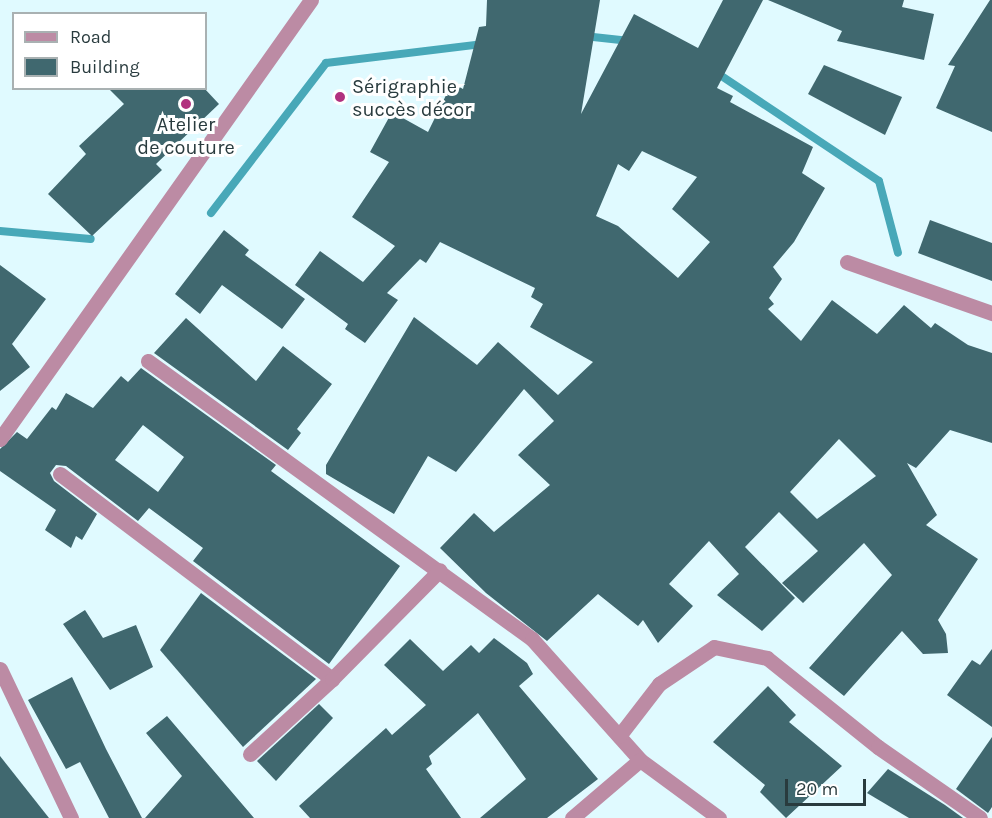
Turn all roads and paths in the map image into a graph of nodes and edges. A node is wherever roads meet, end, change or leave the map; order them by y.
1 (311, 0) edge
2 (847, 262) dead end
3 (992, 312) edge
4 (148, 361) dead end
5 (0, 439) edge
6 (60, 474) dead end
7 (440, 570) junction
8 (0, 669) edge
9 (332, 679) junction
10 (619, 736) junction
11 (250, 754) dead end
12 (640, 760) junction
13 (71, 818) edge
14 (572, 818) edge
15 (719, 818) edge
16 (980, 818) edge

1 - 5 street
2 - 3 street
4 - 7 street
6 - 9 street
7 - 9 street
7 - 10 street
8 - 13 street
9 - 11 street
10 - 12 street
10 - 16 street
12 - 14 street
12 - 15 street

